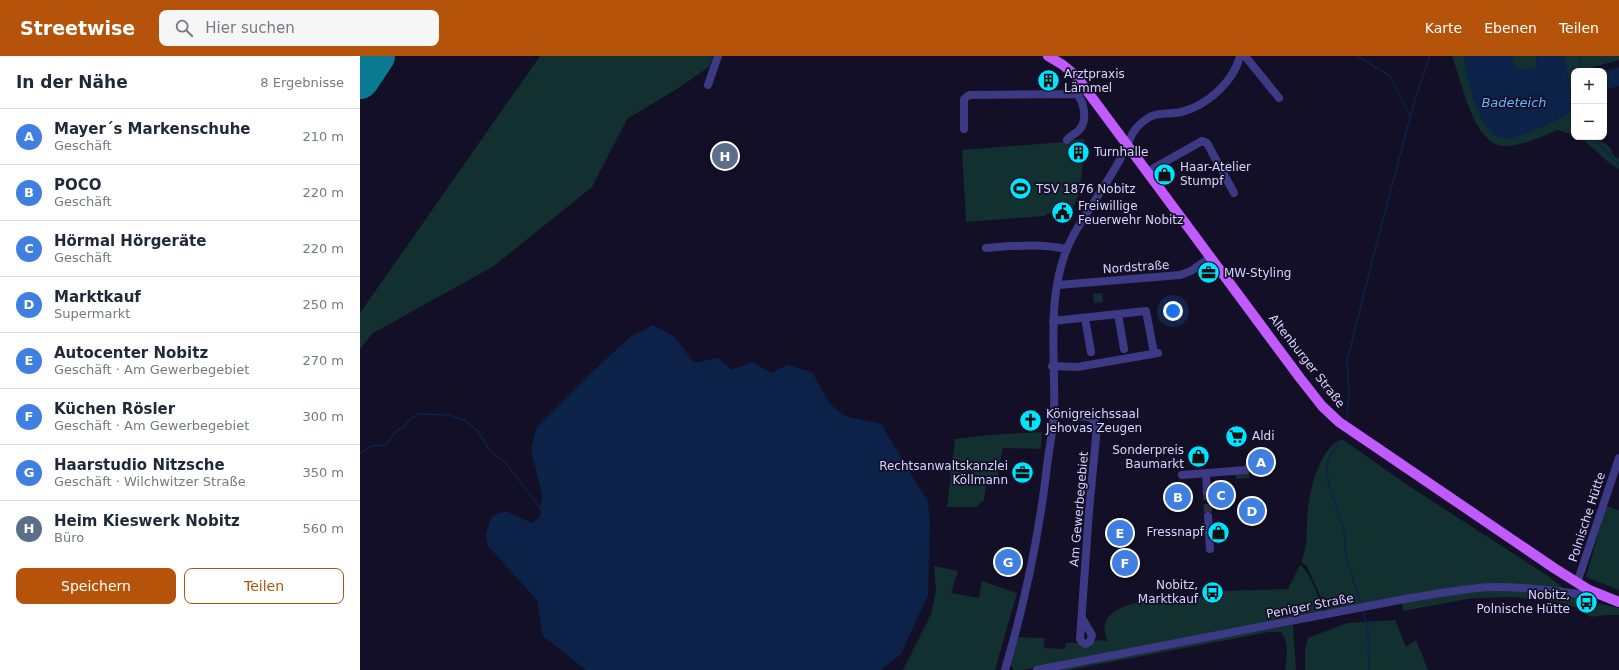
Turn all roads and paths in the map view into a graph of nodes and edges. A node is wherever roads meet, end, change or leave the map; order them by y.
1 (718, 56) edge
2 (1048, 56) edge
3 (1240, 56) edge
4 (1245, 56) edge
5 (1064, 60) edge
6 (708, 85) dead end
7 (1081, 90) junction
8 (1279, 98) dead end
9 (964, 129) dead end
10 (1067, 140) dead end
11 (1127, 145) junction
12 (1147, 172) junction
13 (1234, 193) dead end
14 (986, 248) dead end
15 (1066, 249) junction
16 (1211, 257) junction
17 (1058, 285) junction
18 (1118, 314) junction
19 (1085, 318) junction
20 (1054, 322) junction
21 (1124, 349) dead end
22 (1091, 352) dead end
23 (1052, 366) junction
24 (1054, 414) junction
25 (1619, 458) edge
26 (1256, 459) dead end
27 (1206, 474) junction
28 (1182, 475) dead end
29 (1207, 492) tunnel mouth
30 (1208, 516) tunnel mouth
31 (1210, 549) dead end
32 (1577, 583) junction
33 (1589, 590) junction
34 (1619, 602) edge
35 (1082, 618) dead end
36 (1005, 670) edge
37 (1037, 670) edge

1 - 6 street
2 - 5 main road, Altenburger Straße
3 - 11 street
4 - 8 street
5 - 7 main road, Altenburger Straße
7 - 9 street
7 - 10 street
7 - 11 main road, Altenburger Straße
11 - 12 main road, Altenburger Straße
11 - 15 street
12 - 13 street
12 - 16 main road, Altenburger Straße
14 - 15 street
15 - 17 street
16 - 17 street, Nordstraße
16 - 32 main road, Altenburger Straße
17 - 20 street
18 - 19 street
18 - 21 street
18 - 23 street
19 - 20 street
19 - 22 street
20 - 23 street
23 - 24 street
24 - 35 street, Am Gewerbegebiet
24 - 36 street
25 - 32 street, Polnische Hütte
26 - 27 street
27 - 28 street
27 - 29 street
30 - 31 street
32 - 33 main road, Altenburger Straße
33 - 34 main road, Altenburger Straße
33 - 37 street, Peniger Straße

